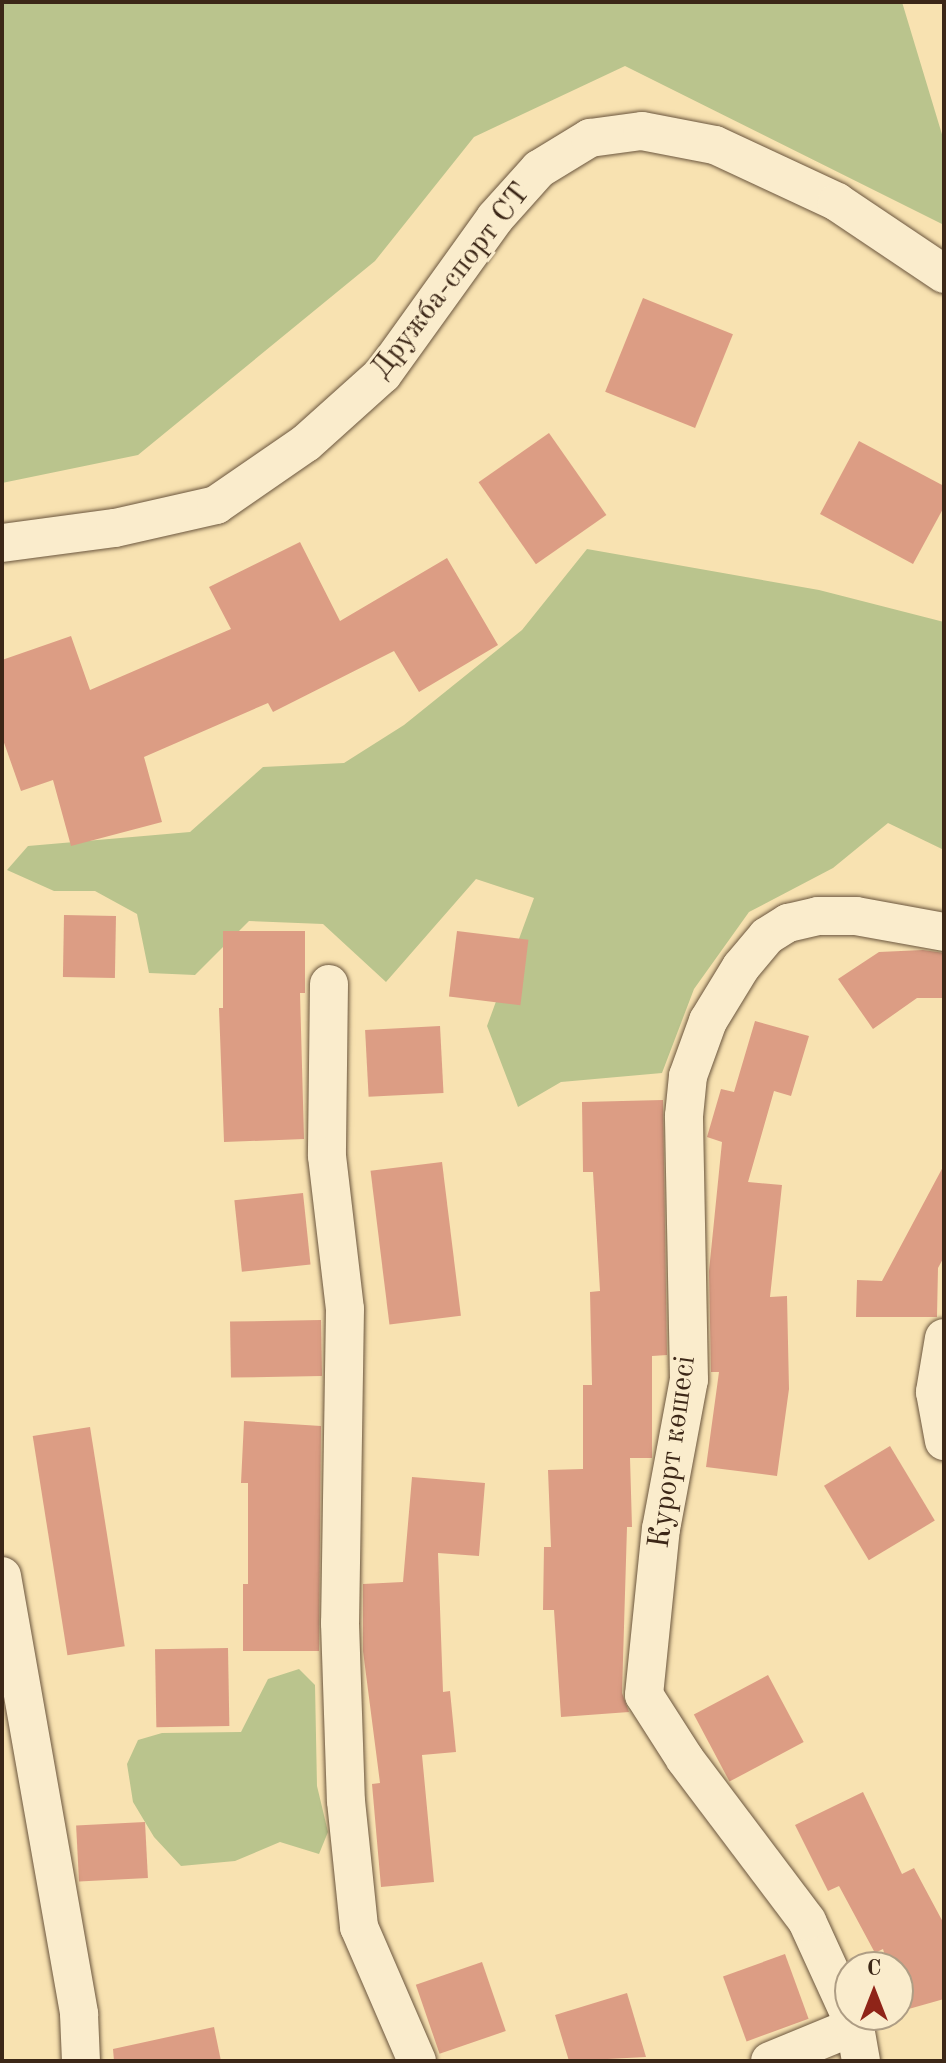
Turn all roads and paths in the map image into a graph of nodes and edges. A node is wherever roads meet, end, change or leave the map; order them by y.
1 (944, 274) edge
2 (2, 543) edge
3 (944, 932) edge
4 (329, 984) dead end
5 (944, 1338) edge
6 (944, 1441) edge
7 (2, 1576) edge
8 (858, 2044) edge
9 (81, 2061) edge
10 (417, 2061) edge
11 (770, 2061) edge

1 - 2 street, Дружба-спорт СТ
3 - 8 street, Курорт көшесі
4 - 10 street
5 - 6 street
7 - 9 street
8 - 11 street

